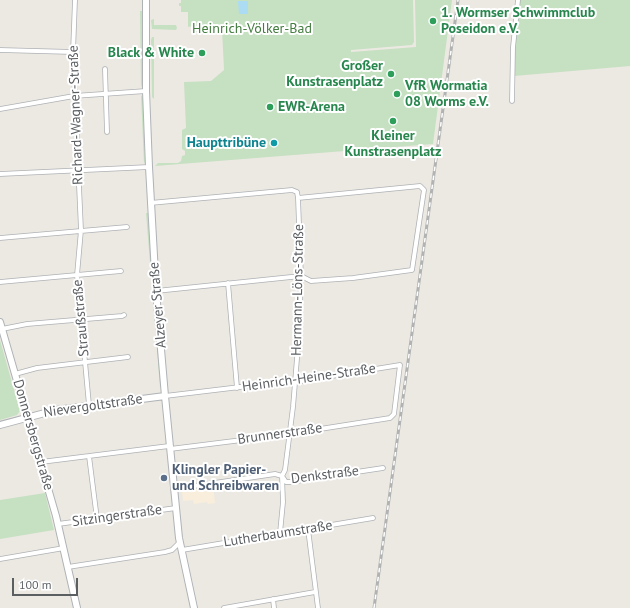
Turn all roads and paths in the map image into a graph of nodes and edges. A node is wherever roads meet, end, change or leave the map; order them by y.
1 (75, 0) edge
2 (146, 0) edge
3 (518, 0) edge
4 (0, 50) edge
5 (73, 52) junction
6 (105, 69) dead end
7 (146, 91) junction
8 (106, 93) junction
9 (74, 96) junction
10 (512, 101) dead end
11 (0, 109) edge
12 (107, 132) dead end
13 (149, 167) junction
14 (77, 170) junction
15 (0, 174) edge
16 (298, 198) junction
17 (150, 203) junction
18 (127, 227) dead end
19 (81, 230) junction
20 (0, 238) edge
21 (120, 271) dead end
22 (77, 275) junction
23 (301, 276) junction
24 (0, 282) edge
25 (228, 283) junction
26 (156, 291) junction
27 (124, 315) dead end
28 (80, 320) junction
29 (1, 325) edge
30 (128, 357) dead end
31 (85, 362) junction
32 (15, 374) junction
33 (295, 382) junction
34 (237, 388) junction
35 (164, 396) junction
36 (89, 406) junction
37 (28, 417) junction
38 (390, 418) joint
39 (0, 426) edge
40 (289, 433) junction
41 (170, 448) junction
42 (89, 456) junction
43 (41, 462) junction
44 (383, 468) dead end
45 (282, 476) junction
46 (174, 489) junction
47 (176, 508) junction
48 (373, 518) dead end
49 (97, 519) junction
50 (58, 524) junction
51 (308, 529) junction
52 (280, 533) junction
53 (180, 542) junction
54 (64, 548) junction
55 (182, 550) junction
56 (0, 558) edge
57 (68, 567) junction
58 (315, 592) junction
59 (273, 599) junction
60 (77, 608) edge
61 (194, 608) edge
62 (224, 608) edge
63 (274, 608) edge
64 (318, 608) edge

1 - 5 street, Richard-Wagner-Straße
2 - 7 street, Alzeyer Straße
3 - 10 street
4 - 5 street
5 - 9 street, Richard-Wagner-Straße
6 - 8 street
7 - 8 street
7 - 13 street, Alzeyer Straße
8 - 9 street
8 - 12 street
9 - 11 street
9 - 14 street, Richard-Wagner-Straße
13 - 14 street
13 - 17 street, Alzeyer Straße
14 - 15 street
14 - 19 street, Richard-Wagner-Straße
16 - 17 street
16 - 23 street, Hermann-Löns-Straße
16 - 23 street
17 - 26 street, Alzeyer Straße
18 - 19 street
19 - 20 street
19 - 22 street, Straußstraße
21 - 22 street
22 - 24 street
22 - 28 street, Straußstraße
23 - 25 street
23 - 33 street, Hermann-Löns-Straße
25 - 26 street
25 - 34 street
26 - 35 street, Alzeyer Straße
27 - 28 street
28 - 29 street
28 - 31 street, Straußstraße
29 - 32 street, Donnersbergstraße
30 - 31 street
31 - 32 street
31 - 36 street, Straußstraße
32 - 37 street, Donnersbergstraße
33 - 34 street, Heinrich-Heine-Straße
33 - 38 street, Heinrich-Heine-Straße
33 - 40 street, Hermann-Löns-Straße
34 - 35 street, Heinrich-Heine-Straße
35 - 36 street, Nievergoltstraße
35 - 41 street, Alzeyer Straße
36 - 37 street, Nievergoltstraße
37 - 39 street, Nievergoltstraße
37 - 43 street, Donnersbergstraße
38 - 40 street, Brunnerstraße
40 - 41 street, Brunnerstraße
40 - 45 street, Hermann-Löns-Straße
41 - 42 street, Brunnerstraße
41 - 46 street, Alzeyer Straße
42 - 43 street, Brunnerstraße
42 - 49 street
43 - 50 street, Donnersbergstraße
44 - 45 street, Denkstraße
45 - 46 street, Denkstraße
45 - 52 street, Hermann-Löns-Straße
46 - 47 street, Alzeyer Straße
47 - 49 street, Sitzingerstraße
47 - 53 street, Alzeyer Straße
48 - 51 street, Lutherbaumstraße
49 - 50 street, Sitzingerstraße
50 - 54 street, Donnersbergstraße
51 - 52 street, Lutherbaumstraße
51 - 58 street
52 - 55 street, Lutherbaumstraße
53 - 55 street, Alzeyer Straße
53 - 57 street
54 - 56 street
54 - 57 street, Donnersbergstraße
55 - 61 street, Alzeyer Straße
57 - 60 street, Donnersbergstraße
58 - 59 street
58 - 64 street
59 - 62 street
59 - 63 street

